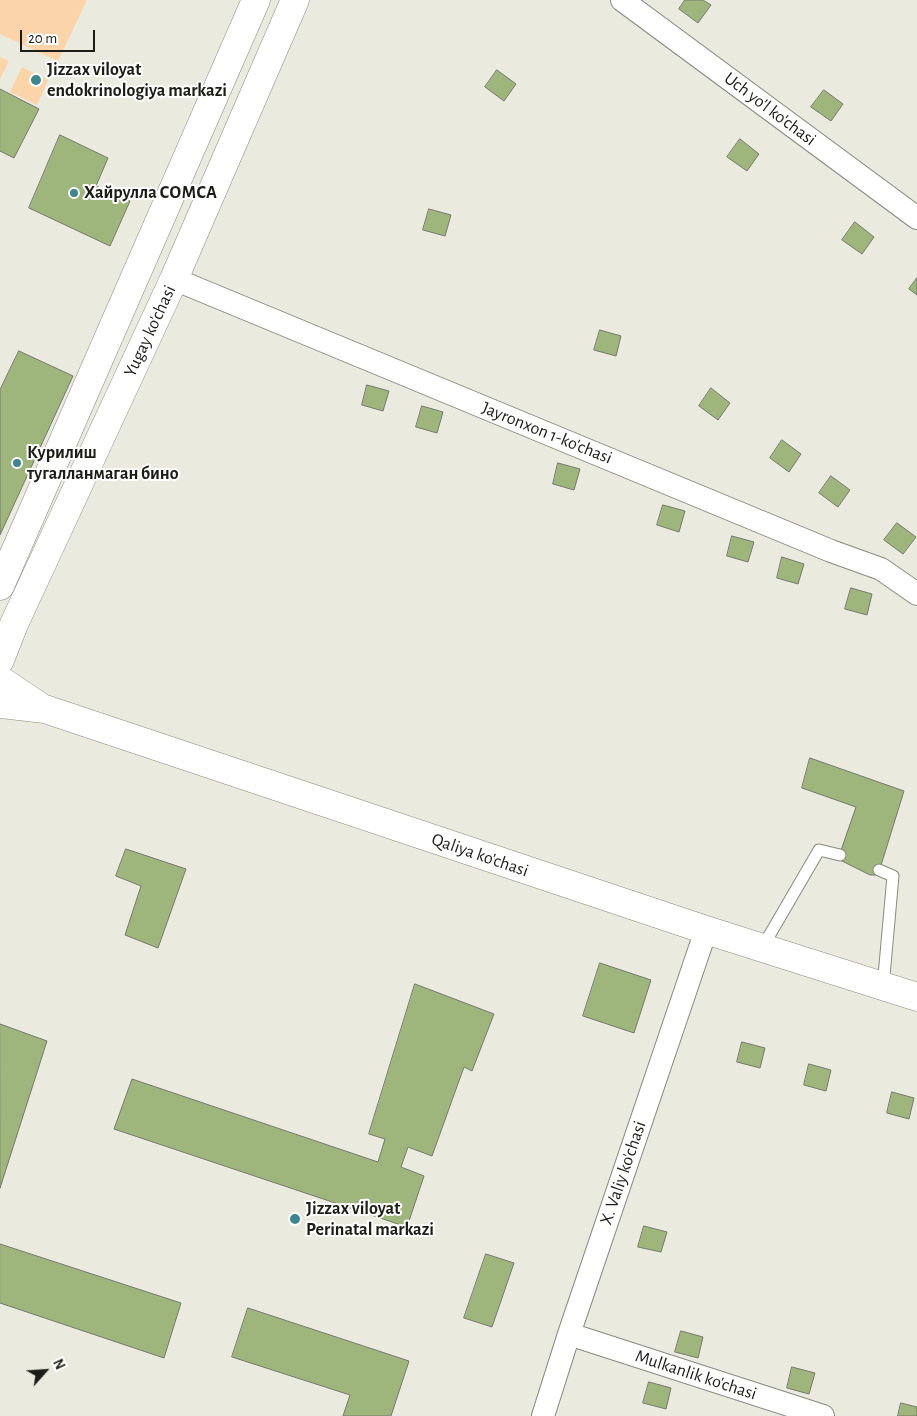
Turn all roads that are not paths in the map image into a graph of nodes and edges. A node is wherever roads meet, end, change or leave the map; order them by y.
1 (256, 0) edge
2 (295, 0) edge
3 (622, 0) edge
4 (917, 218) edge
5 (174, 279) junction
6 (0, 586) edge
7 (917, 594) edge
8 (0, 660) edge
9 (0, 680) edge
10 (0, 704) edge
11 (45, 709) junction
12 (840, 856) dead end
13 (879, 870) dead end
14 (706, 930) junction
15 (762, 948) junction
16 (883, 986) junction
17 (917, 997) edge
18 (569, 1334) junction
19 (543, 1416) edge
20 (823, 1416) edge

1 - 6 main road, Yugay ko'chasi
2 - 5 main road, Yugay ko'chasi
3 - 4 street, Uch yo'l ko'chasi
5 - 7 street, Jayronxon 1-ko'chasi
5 - 8 main road, Yugay ko'chasi
9 - 11 main road, Qaliya ko'chasi
10 - 11 main road, Qaliya ko'chasi
11 - 14 main road, Qaliya ko'chasi
12 - 15 lane
13 - 16 lane
14 - 15 main road, Qaliya ko'chasi
14 - 18 street, X. Valiy ko'chasi
15 - 16 main road, Qaliya ko'chasi
16 - 17 main road, Qaliya ko'chasi
18 - 19 street, X. Valiy ko'chasi
18 - 20 street, Mulkanlik ko'chasi

